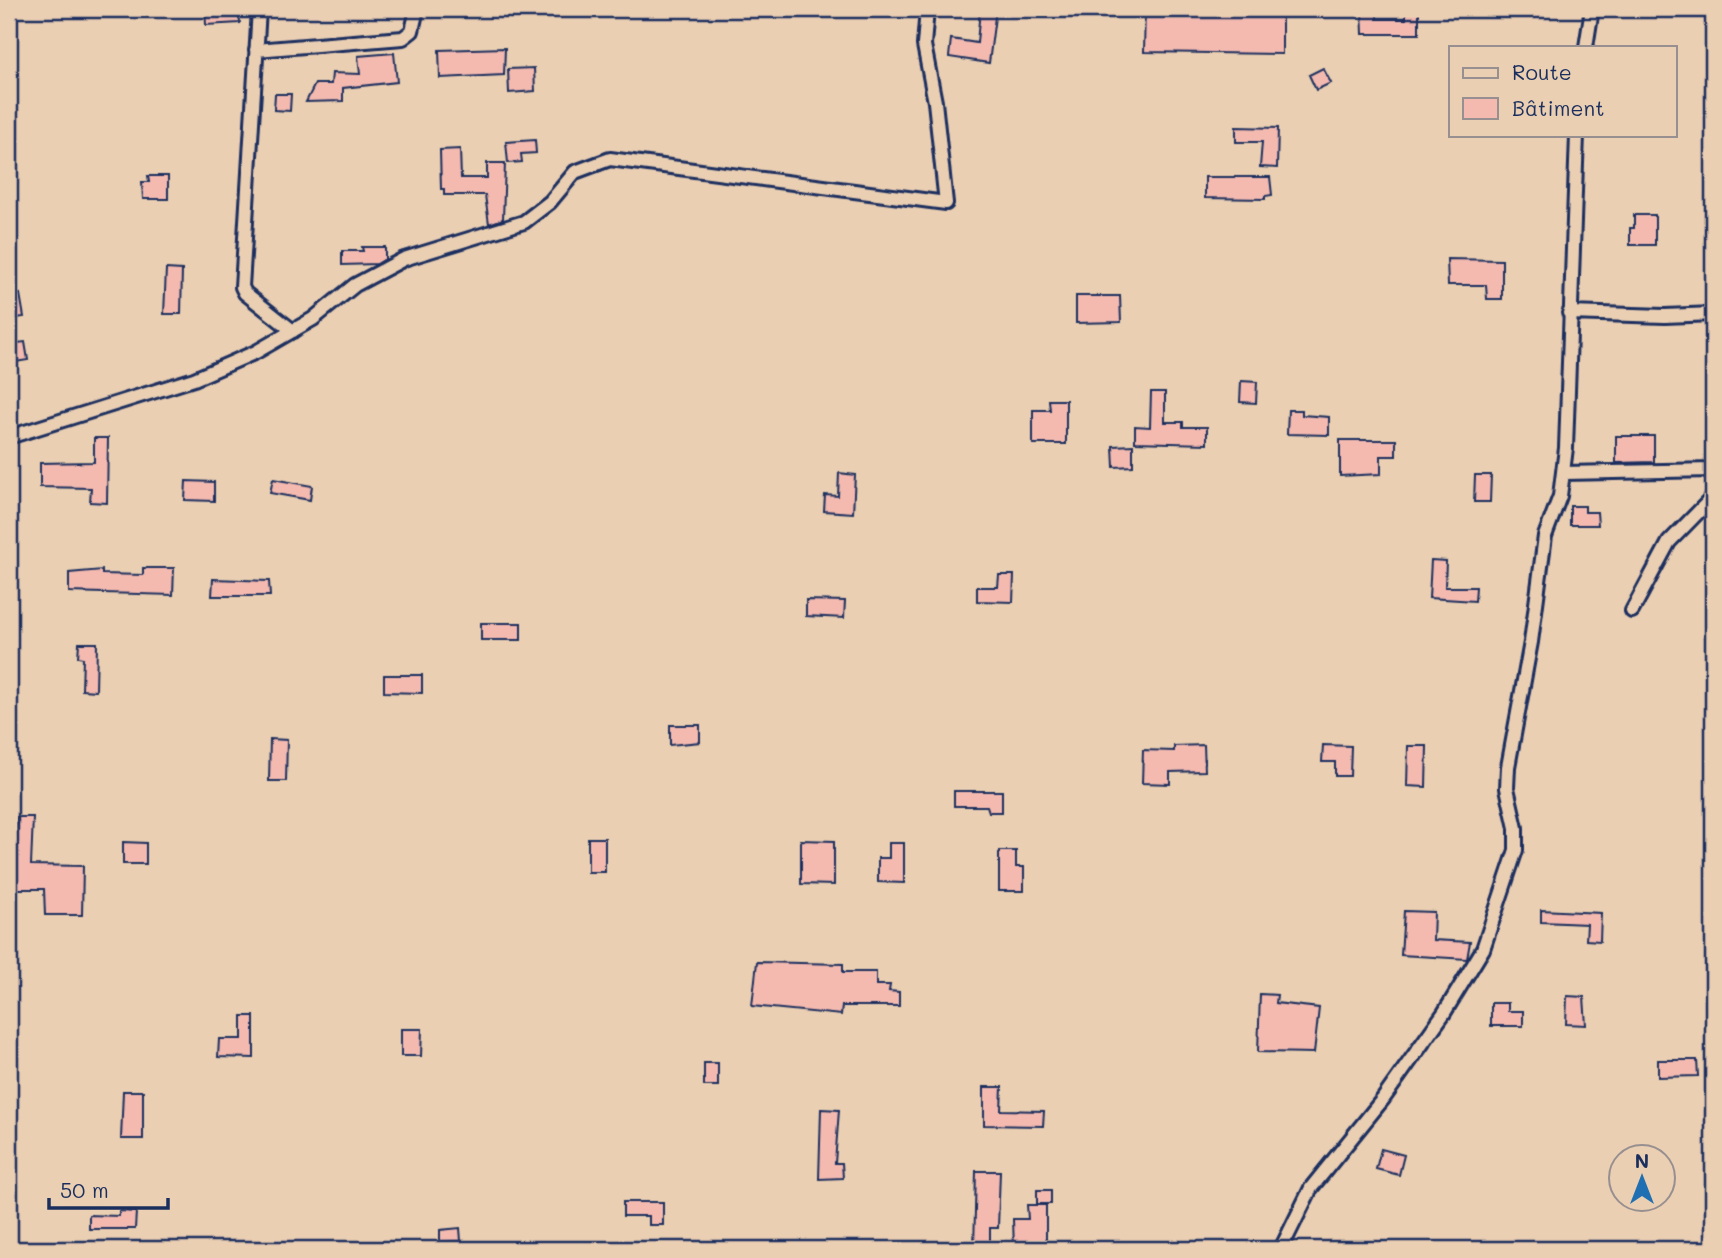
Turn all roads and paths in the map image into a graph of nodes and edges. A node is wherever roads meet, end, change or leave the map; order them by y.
1 (259, 9) edge
2 (417, 9) edge
3 (927, 9) edge
4 (1592, 9) edge
5 (1586, 46) edge
6 (256, 50) junction
7 (1577, 136) edge
8 (1569, 313) junction
9 (1713, 314) edge
10 (293, 331) junction
11 (9, 437) edge
12 (1713, 470) edge
13 (1564, 473) junction
14 (1713, 497) edge
15 (1632, 611) dead end
16 (1282, 1249) edge

1 - 6 street
2 - 6 street
3 - 10 street
4 - 5 street
6 - 10 street
7 - 8 street
8 - 9 street
8 - 13 street
10 - 11 street
12 - 13 street
13 - 16 street
14 - 15 street

